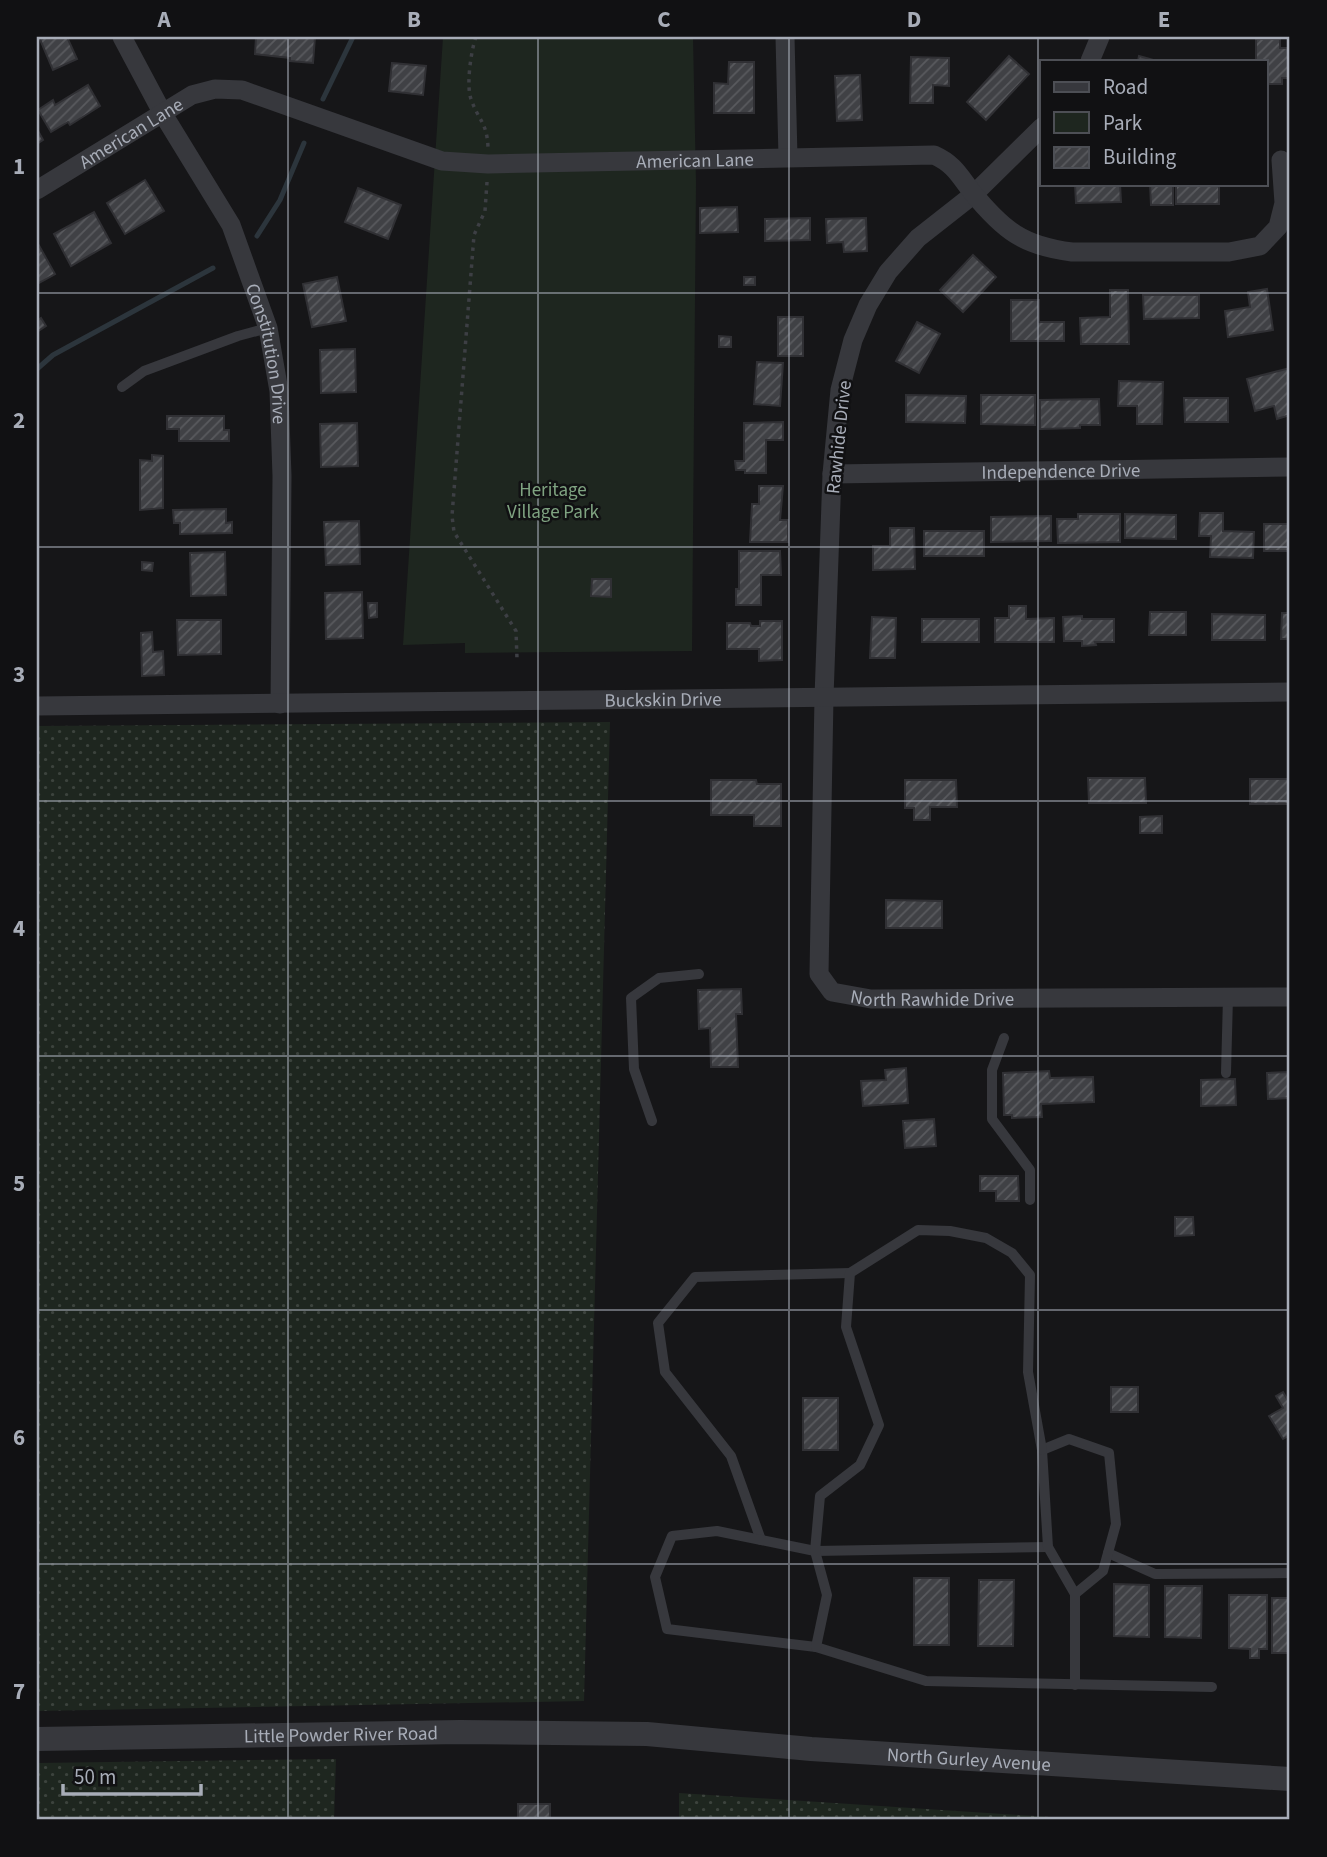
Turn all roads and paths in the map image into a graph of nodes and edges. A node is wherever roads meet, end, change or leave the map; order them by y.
1 (122, 37) edge
2 (475, 37) edge
3 (785, 37) edge
4 (1100, 37) edge
5 (1090, 60) edge
6 (163, 114) junction
7 (1040, 129) edge
8 (488, 146) dead end
9 (788, 157) junction
10 (1281, 160) dead end
11 (487, 182) dead end
12 (37, 190) edge
13 (974, 194) junction
14 (268, 328) junction
15 (122, 387) dead end
16 (1290, 467) edge
17 (832, 474) junction
18 (517, 659) dead end
19 (1290, 692) edge
20 (824, 697) junction
21 (280, 704) junction
22 (37, 706) edge
23 (699, 974) dead end
24 (1228, 997) junction
25 (1290, 997) edge
26 (1004, 1038) dead end
27 (1226, 1073) dead end
28 (652, 1121) dead end
29 (1030, 1200) dead end
30 (850, 1273) junction
31 (1042, 1450) junction
32 (761, 1540) junction
33 (1048, 1547) junction
34 (815, 1551) junction
35 (1108, 1553) junction
36 (1290, 1573) edge
37 (1075, 1594) junction
38 (816, 1647) junction
39 (1075, 1685) junction
40 (1212, 1687) dead end
41 (647, 1734) joint
42 (37, 1739) edge
43 (1290, 1779) edge

1 - 6 street, Constitution Drive
2 - 8 path
3 - 9 street
4 - 5 street
6 - 9 street, American Lane
6 - 12 street, American Lane
6 - 14 street, Constitution Drive
7 - 13 street, Rawhide Drive
9 - 13 street, American Lane
10 - 13 street, American Lane
11 - 18 path
13 - 17 street, Rawhide Drive
14 - 15 lane
14 - 21 street, Constitution Drive
16 - 17 street, Independence Drive
17 - 20 street, Rawhide Drive
19 - 20 street, Buckskin Drive
20 - 21 street, Buckskin Drive
20 - 24 street, North Rawhide Drive
21 - 22 street, Buckskin Drive
23 - 28 lane
24 - 25 street, North Rawhide Drive
24 - 27 lane
26 - 29 lane
30 - 31 lane
30 - 32 lane
30 - 34 lane
31 - 33 lane
31 - 35 lane
32 - 34 lane
32 - 38 lane
33 - 34 lane
33 - 37 lane
34 - 38 lane
35 - 36 lane
35 - 37 lane
37 - 39 lane
38 - 39 lane
39 - 40 lane
41 - 42 street, Little Powder River Road
41 - 43 street, North Gurley Avenue

